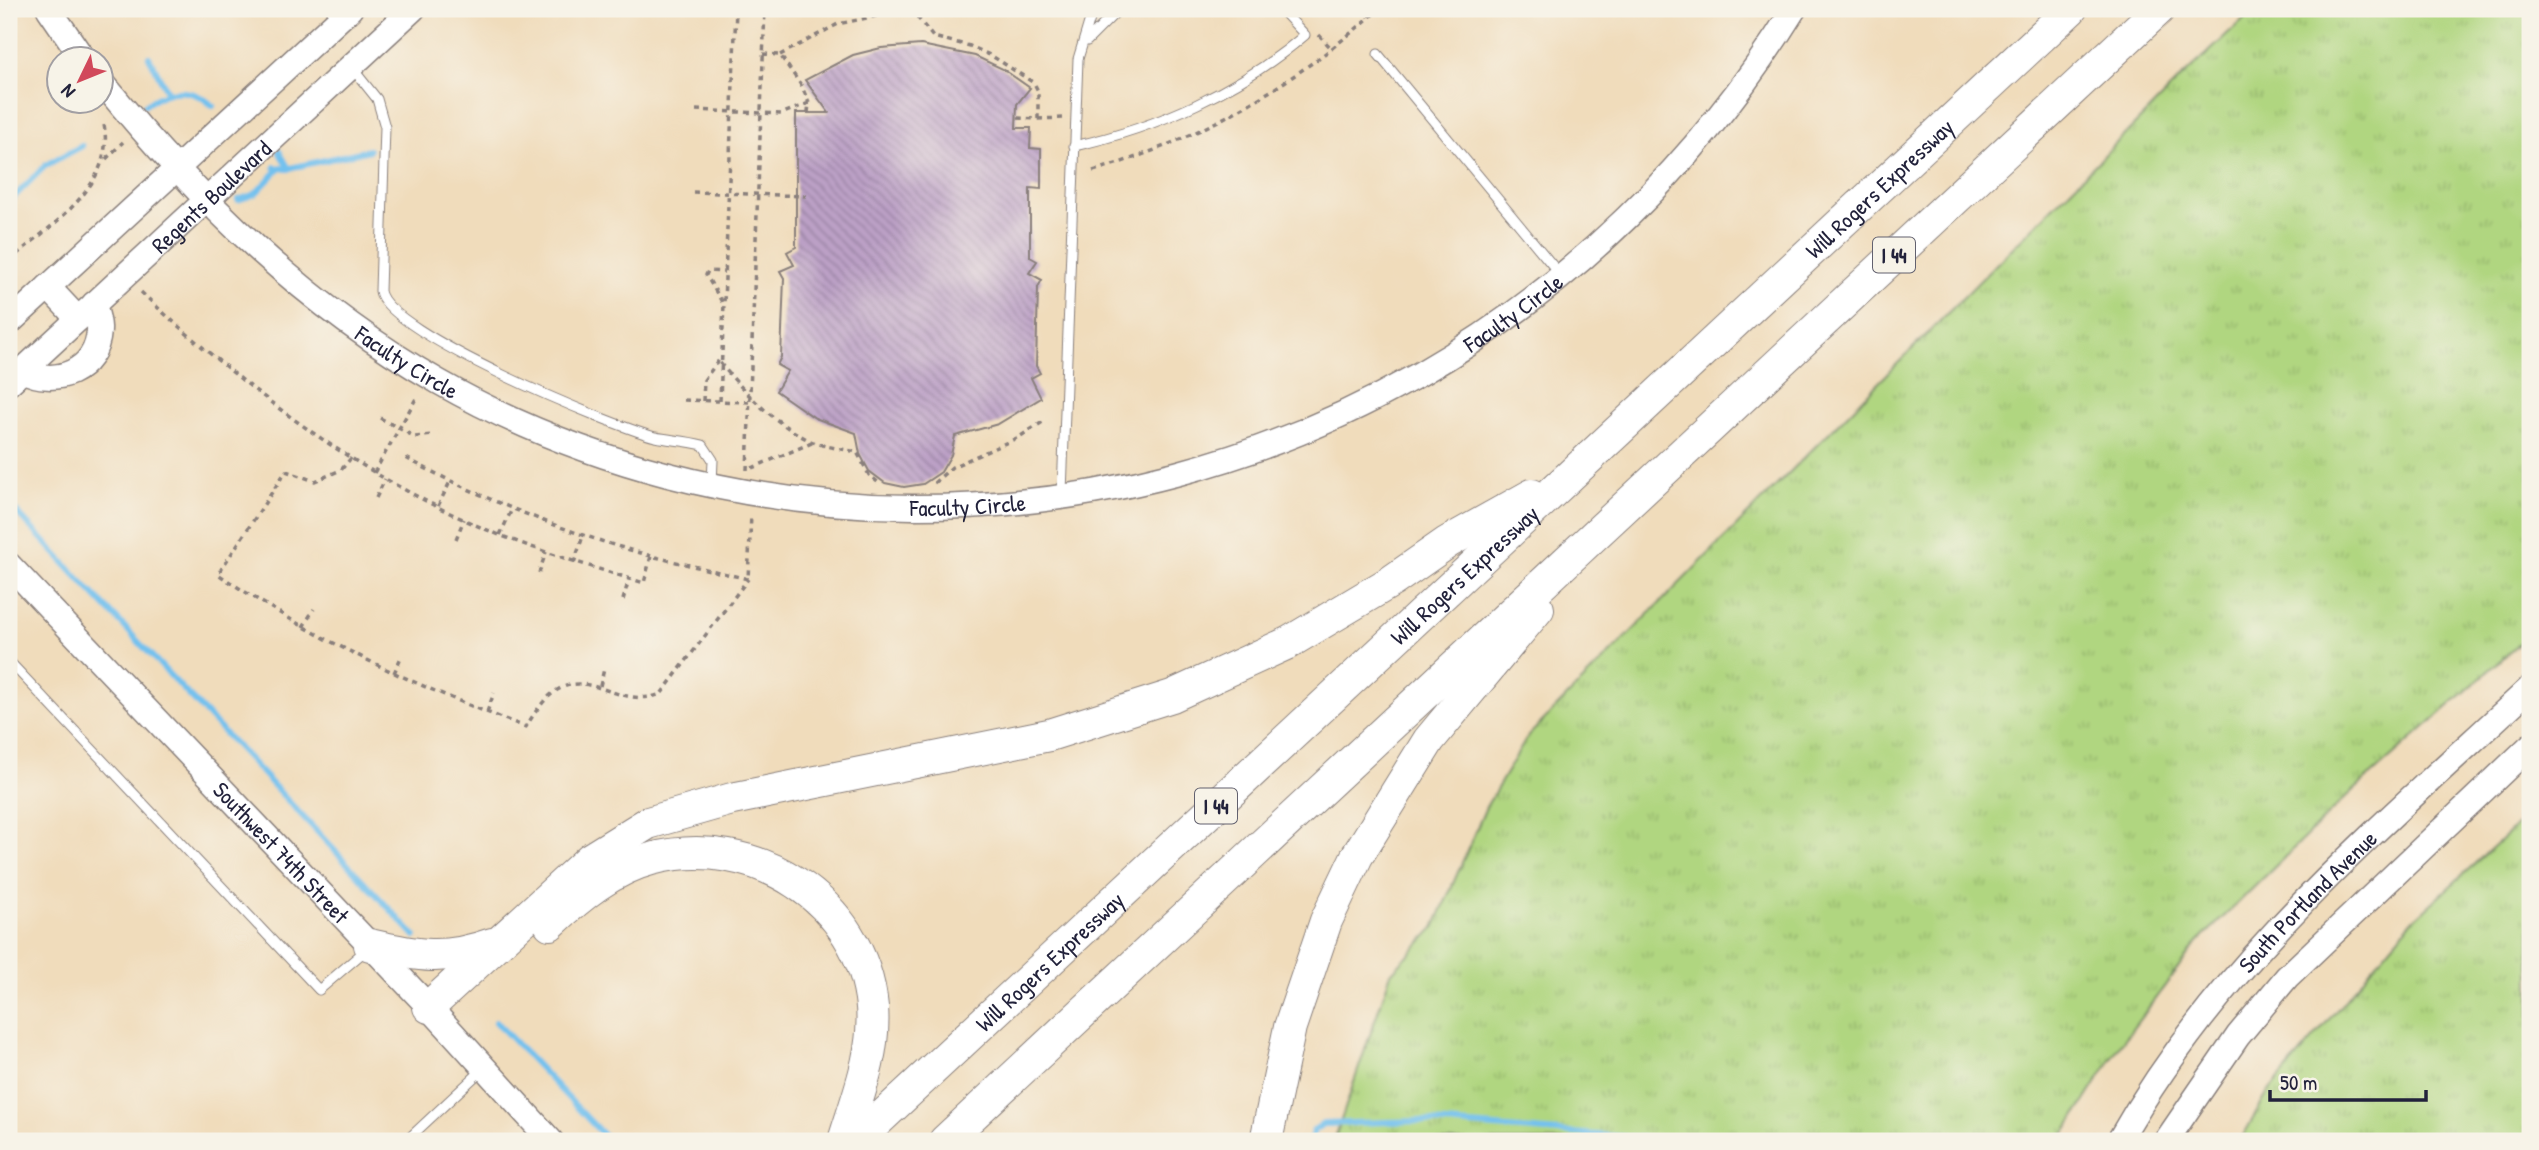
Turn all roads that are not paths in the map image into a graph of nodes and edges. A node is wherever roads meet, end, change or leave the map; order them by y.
1 (49, 9) edge
2 (350, 9) edge
3 (413, 9) edge
4 (1093, 9) edge
5 (1119, 9) edge
6 (1282, 9) edge
7 (1794, 9) edge
8 (2071, 9) edge
9 (2159, 9) edge
10 (75, 46) edge
11 (1080, 51) junction
12 (1378, 54) dead end
13 (351, 66) junction
14 (116, 98) edge
15 (1074, 146) junction
16 (176, 169) junction
17 (206, 201) junction
18 (1562, 276) junction
19 (48, 287) junction
20 (86, 312) junction
21 (9, 323) edge
22 (15, 377) edge
23 (1576, 470) junction
24 (712, 485) junction
25 (1061, 498) junction
26 (1628, 502) junction
27 (10, 568) edge
28 (9, 661) edge
29 (2530, 688) edge
30 (2530, 746) edge
31 (500, 942) junction
32 (370, 945) junction
33 (436, 1015) junction
34 (484, 1068) junction
35 (406, 1141) edge
36 (551, 1141) edge
37 (844, 1141) edge
38 (856, 1141) edge
39 (945, 1141) edge
40 (1266, 1141) edge
41 (2119, 1141) edge
42 (2166, 1141) edge

1 - 10 street
2 - 16 street, Regents Boulevard
3 - 13 street, Regents Boulevard
4 - 11 lane
5 - 11 lane
6 - 15 lane
7 - 18 street, Faculty Circle
8 - 23 highway, Will Rogers Expressway / I 44
9 - 26 highway, I 44
11 - 15 lane
12 - 18 lane
13 - 17 street, Regents Boulevard
13 - 24 lane
14 - 16 street, Faculty Circle
15 - 25 lane
16 - 17 street, Faculty Circle
16 - 19 street, Regents Boulevard
17 - 20 street, Regents Boulevard
17 - 24 street, Faculty Circle
18 - 25 street, Faculty Circle
19 - 20 street
19 - 21 street, Regents Boulevard
20 - 22 street, Regents Boulevard
20 - 22 street
23 - 31 highway
23 - 38 highway, Will Rogers Expressway / I 44
24 - 25 street, Faculty Circle
26 - 39 highway, I 44
26 - 40 highway
27 - 32 street, Southwest 74th Street
28 - 32 lane
29 - 41 street, South Portland Avenue
30 - 42 street, South Portland Avenue
31 - 32 highway
31 - 33 highway
32 - 33 street, Southwest 74th Street
33 - 34 street, Southwest 74th Street
33 - 37 highway
34 - 35 lane
34 - 36 street, Southwest 74th Street

